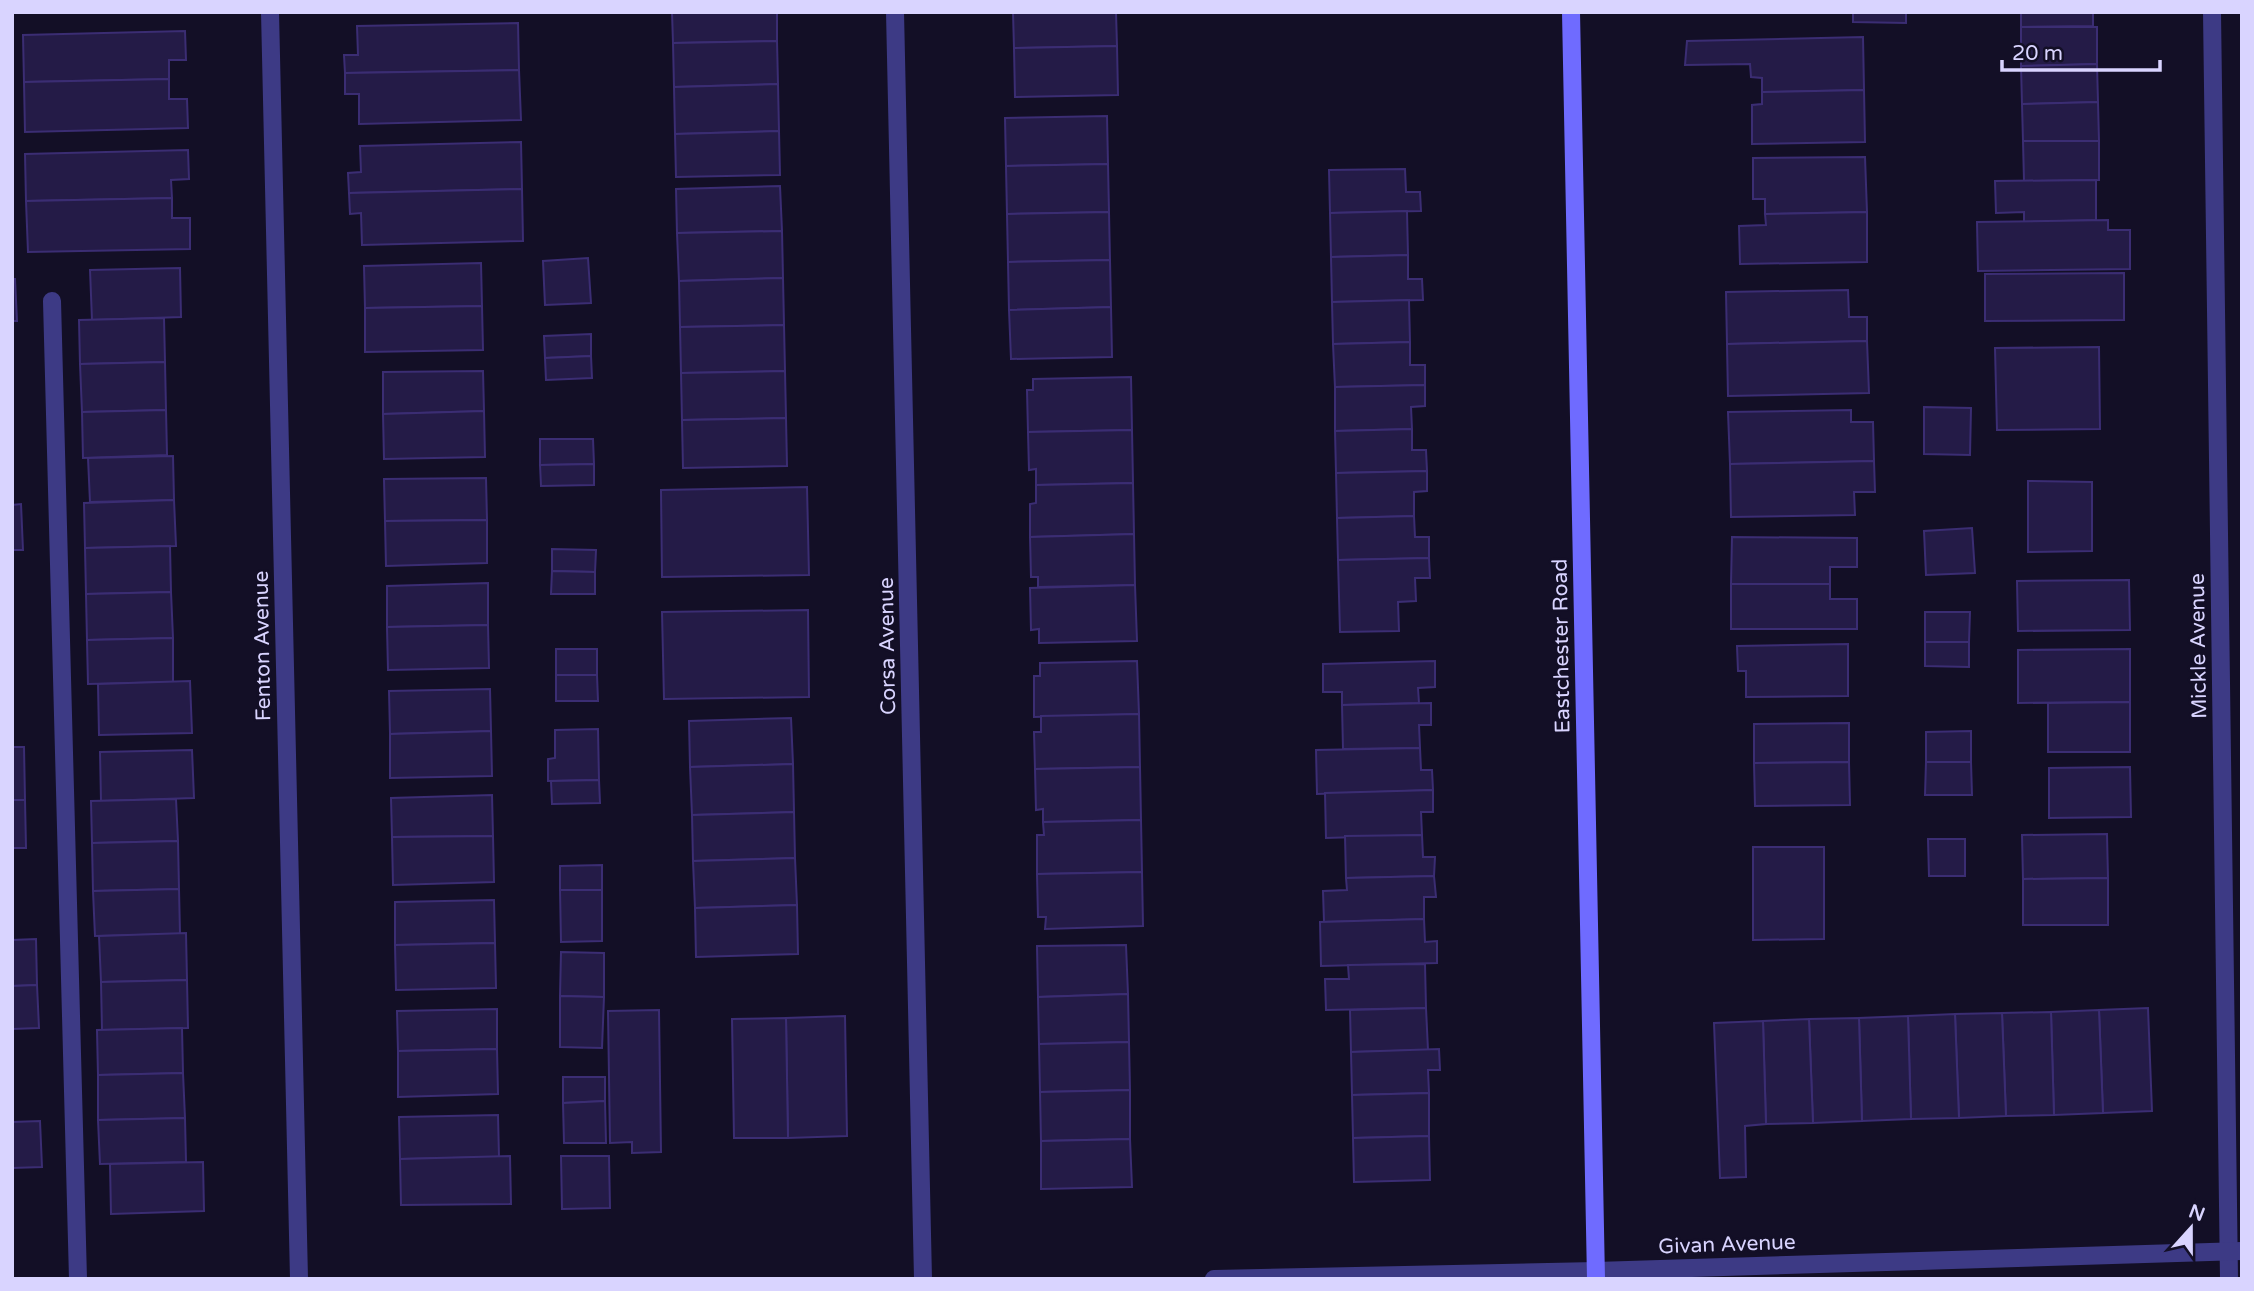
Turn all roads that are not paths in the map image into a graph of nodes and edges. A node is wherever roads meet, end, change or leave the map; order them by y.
1 (270, 12) edge
2 (895, 12) edge
3 (1572, 12) edge
4 (2212, 12) edge
5 (52, 301) dead end
6 (2235, 1251) edge
7 (1596, 1275) edge
8 (78, 1279) edge
9 (299, 1279) edge
10 (923, 1279) edge
11 (1214, 1279) edge
12 (2229, 1279) edge

1 - 9 street, Fenton Avenue
2 - 10 street, Corsa Avenue
3 - 7 main road, Eastchester Road
4 - 6 street, Mickle Avenue
5 - 8 street
6 - 7 street, Givan Avenue
6 - 12 street, Mickle Avenue
7 - 11 street, Givan Avenue

